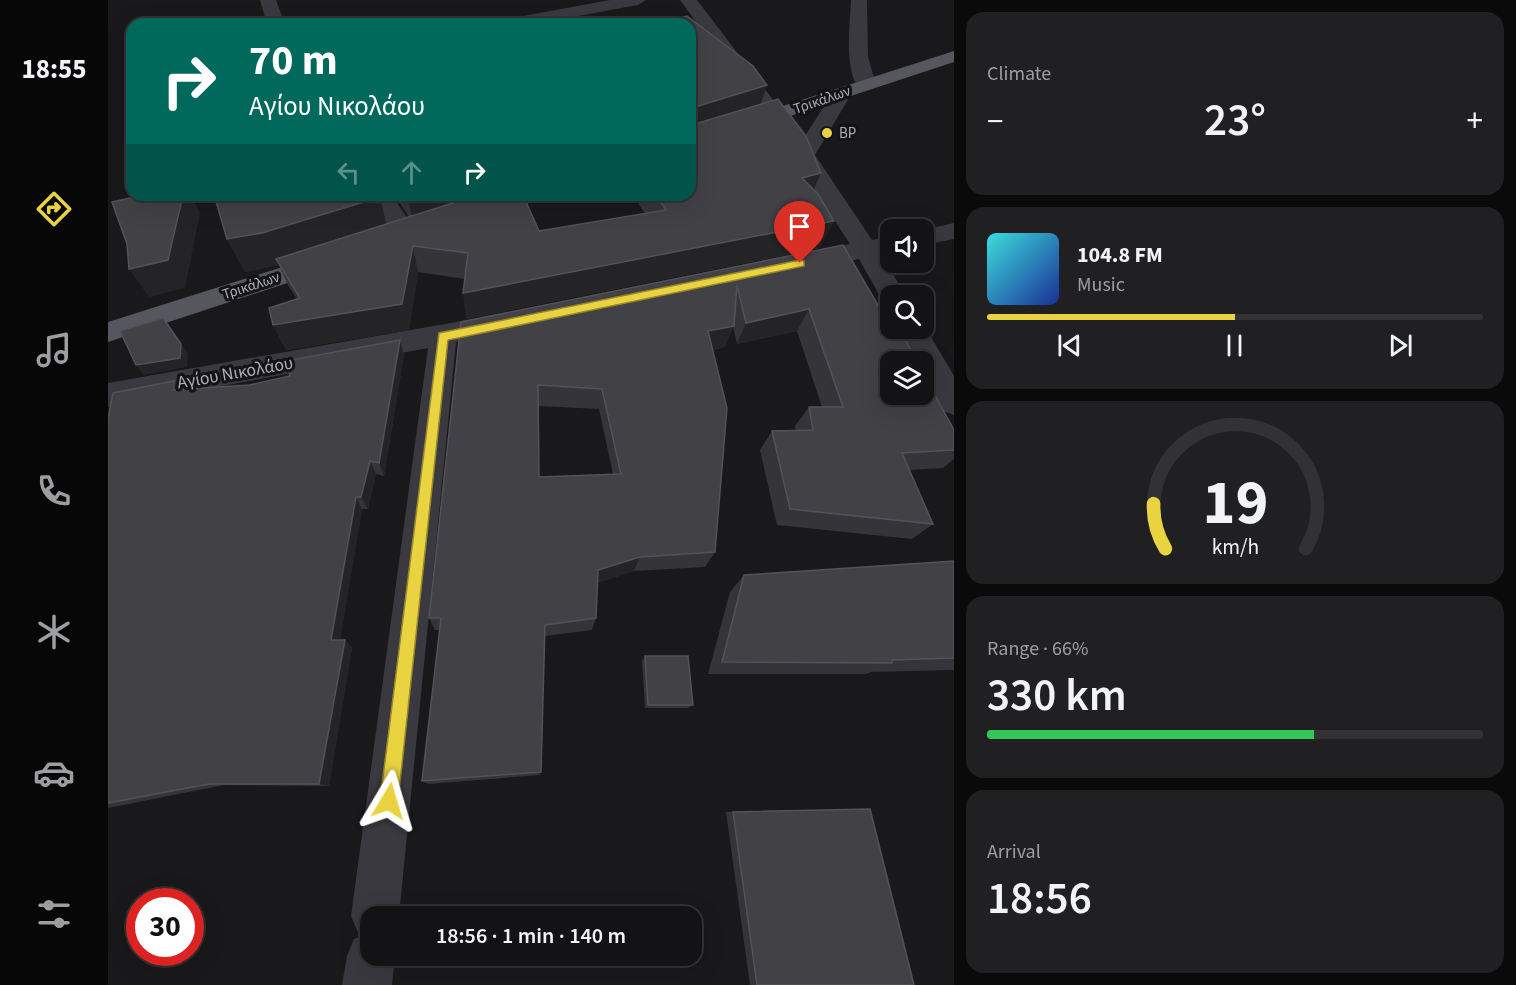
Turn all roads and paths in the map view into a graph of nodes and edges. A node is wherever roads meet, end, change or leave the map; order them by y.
1 (268, 0) edge
2 (638, 0) edge
3 (688, 0) edge
4 (859, 0) edge
5 (274, 18) edge
6 (540, 18) edge
7 (954, 56) edge
8 (866, 85) junction
9 (842, 93) junction
10 (776, 116) junction
11 (696, 141) edge
12 (804, 155) junction
13 (386, 201) edge
14 (513, 201) edge
15 (464, 217) edge
16 (954, 231) edge
17 (418, 232) joint
18 (934, 235) edge
19 (380, 244) edge
20 (879, 247) edge
21 (346, 255) edge
22 (776, 268) edge
23 (890, 285) edge
24 (523, 320) edge
25 (108, 332) edge
26 (443, 336) junction
27 (918, 339) edge
28 (108, 395) edge
29 (954, 403) edge
30 (376, 906) edge
31 (370, 966) edge
32 (368, 985) edge

1 - 5 street
2 - 6 street
3 - 10 street
4 - 8 street
7 - 8 main road, Τρικάλων
8 - 9 main road, Τρικάλων
9 - 10 main road, Τρικάλων
9 - 12 street
10 - 11 main road, Τρικάλων
10 - 12 street
12 - 20 street
13 - 17 street
14 - 15 main road
16 - 18 street
17 - 19 main road
20 - 22 street
20 - 23 street
21 - 25 main road, Τρικάλων
24 - 26 street, Αγίου Νικολάου
26 - 28 street, Αγίου Νικολάου
26 - 30 street
27 - 29 street
31 - 32 street

